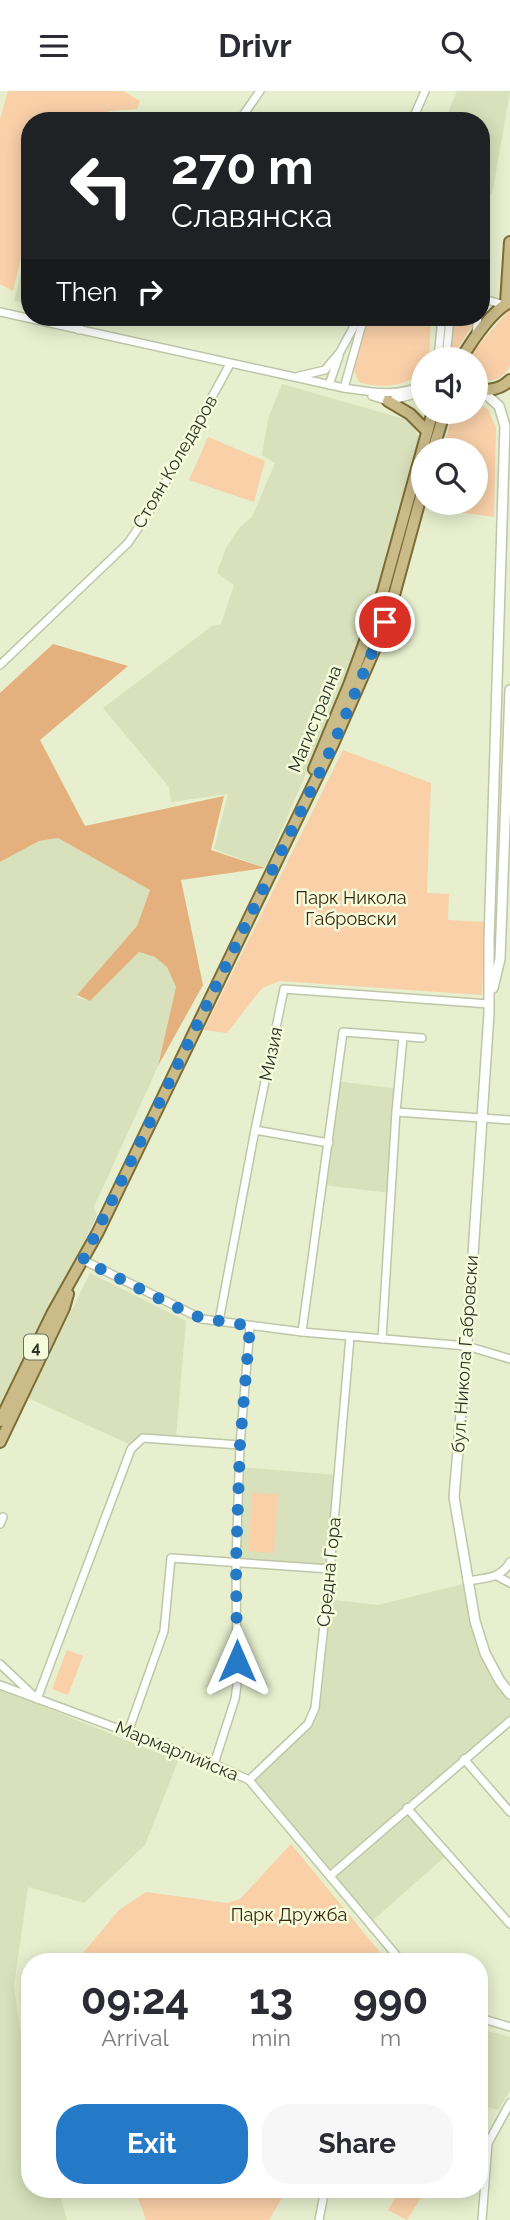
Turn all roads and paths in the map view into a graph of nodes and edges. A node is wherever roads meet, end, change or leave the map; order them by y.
1 (260, 91) edge
2 (425, 91) edge
3 (245, 112) edge
4 (416, 112) edge
5 (510, 242) edge
6 (507, 303) edge
7 (0, 312) edge
8 (21, 317) edge
9 (490, 321) edge
10 (61, 326) edge
11 (80, 326) edge
12 (356, 326) edge
13 (360, 326) edge
14 (441, 326) edge
15 (449, 326) edge
16 (477, 326) edge
17 (485, 326) edge
18 (79, 330) junction
19 (476, 335) junction
20 (439, 347) edge
21 (447, 347) edge
22 (469, 347) edge
23 (340, 352) junction
24 (230, 364) junction
25 (295, 377) junction
26 (510, 380) edge
27 (329, 385) junction
28 (344, 388) junction
29 (488, 388) edge
30 (411, 389) edge
31 (411, 395) edge
32 (488, 397) edge
33 (388, 401) junction
34 (429, 424) edge
35 (427, 431) junction
36 (416, 515) edge
37 (0, 665) edge
38 (498, 686) junction
39 (510, 688) edge
40 (497, 712) junction
41 (510, 712) edge
42 (287, 837) junction
43 (505, 947) edge
44 (489, 1004) junction
45 (403, 1037) junction
46 (422, 1038) dead end
47 (396, 1112) junction
48 (482, 1118) junction
49 (510, 1120) edge
50 (255, 1130) junction
51 (329, 1143) junction
52 (83, 1260) junction
53 (75, 1275) junction
54 (219, 1321) junction
55 (250, 1326) junction
56 (302, 1332) junction
57 (350, 1336) junction
58 (382, 1339) junction
59 (467, 1346) junction
60 (510, 1359) edge
61 (0, 1421) edge
62 (0, 1442) edge
63 (240, 1445) junction
64 (236, 1562) junction
65 (510, 1562) edge
66 (330, 1569) junction
67 (497, 1576) junction
68 (467, 1581) junction
69 (510, 1583) edge
70 (0, 1664) edge
71 (0, 1685) edge
72 (510, 1694) edge
73 (37, 1699) junction
74 (510, 1721) edge
75 (128, 1732) junction
76 (464, 1759) junction
77 (214, 1764) junction
78 (249, 1780) junction
79 (407, 1808) junction
80 (510, 1812) edge
81 (330, 1876) junction
82 (510, 1924) edge
83 (394, 1953) edge
84 (488, 2020) edge
85 (510, 2027) edge
86 (510, 2103) edge
87 (488, 2143) edge
88 (323, 2198) edge
89 (484, 2198) edge
90 (319, 2220) edge
91 (482, 2220) edge

1 - 3 street
2 - 4 street
5 - 6 main road
6 - 9 main road
7 - 8 street
10 - 18 street
11 - 18 street
12 - 23 street
13 - 28 street
14 - 20 street
15 - 21 street
16 - 19 street
17 - 19 main road
18 - 24 street
19 - 22 main road
23 - 25 street
23 - 27 street
24 - 25 street
24 - 37 street, Стоян Коледаров
25 - 27 street
26 - 29 main road
27 - 28 street
28 - 30 street
28 - 33 street
31 - 33 street
32 - 38 street, бул. Никола Габровски
33 - 35 main road
34 - 35 main road, Магистрална / 4
35 - 42 main road, Магистрална / 4
36 - 42 main road, Магистрална / 4
38 - 39 street, бул. Никола Габровски
38 - 40 street, бул. Никола Габровски
39 - 41 street, бул. Никола Габровски
40 - 41 street
40 - 44 street, бул. Никола Габровски
41 - 43 street, бул. Никола Габровски
42 - 52 main road, Магистрална / 4
43 - 44 street, бул. Никола Габровски
44 - 48 street, бул. Никола Габровски
44 - 50 street, Мизия
45 - 46 street
45 - 47 street
45 - 51 street
47 - 48 street
47 - 58 street
48 - 49 street
48 - 59 street, бул. Никола Габровски
50 - 51 street
50 - 54 street, Мизия
51 - 56 street
52 - 53 main road, Магистрална / 4
52 - 54 street
53 - 61 main road, Магистрална / 4
53 - 62 main road, Магистрална / 4
54 - 55 street
55 - 56 street
55 - 63 street
56 - 57 street
57 - 58 street
57 - 66 street, Средна Гора
58 - 59 street
59 - 60 street
59 - 68 street, бул. Никола Габровски
63 - 64 street
63 - 73 street
64 - 66 street
64 - 75 street
64 - 77 street
65 - 67 street
66 - 78 street, Средна Гора
67 - 68 street
67 - 69 street
68 - 72 street, бул. Никола Габровски
70 - 73 street
71 - 73 street, Мармарлийска
73 - 75 street, Мармарлийска
74 - 76 street
75 - 77 street, Мармарлийска
76 - 79 street
76 - 80 street
77 - 78 street, Мармарлийска
78 - 81 street, Мармарлийска
79 - 81 street
79 - 82 street
81 - 83 street, Мармарлийска
84 - 85 street
86 - 87 street
88 - 90 street
89 - 91 street

